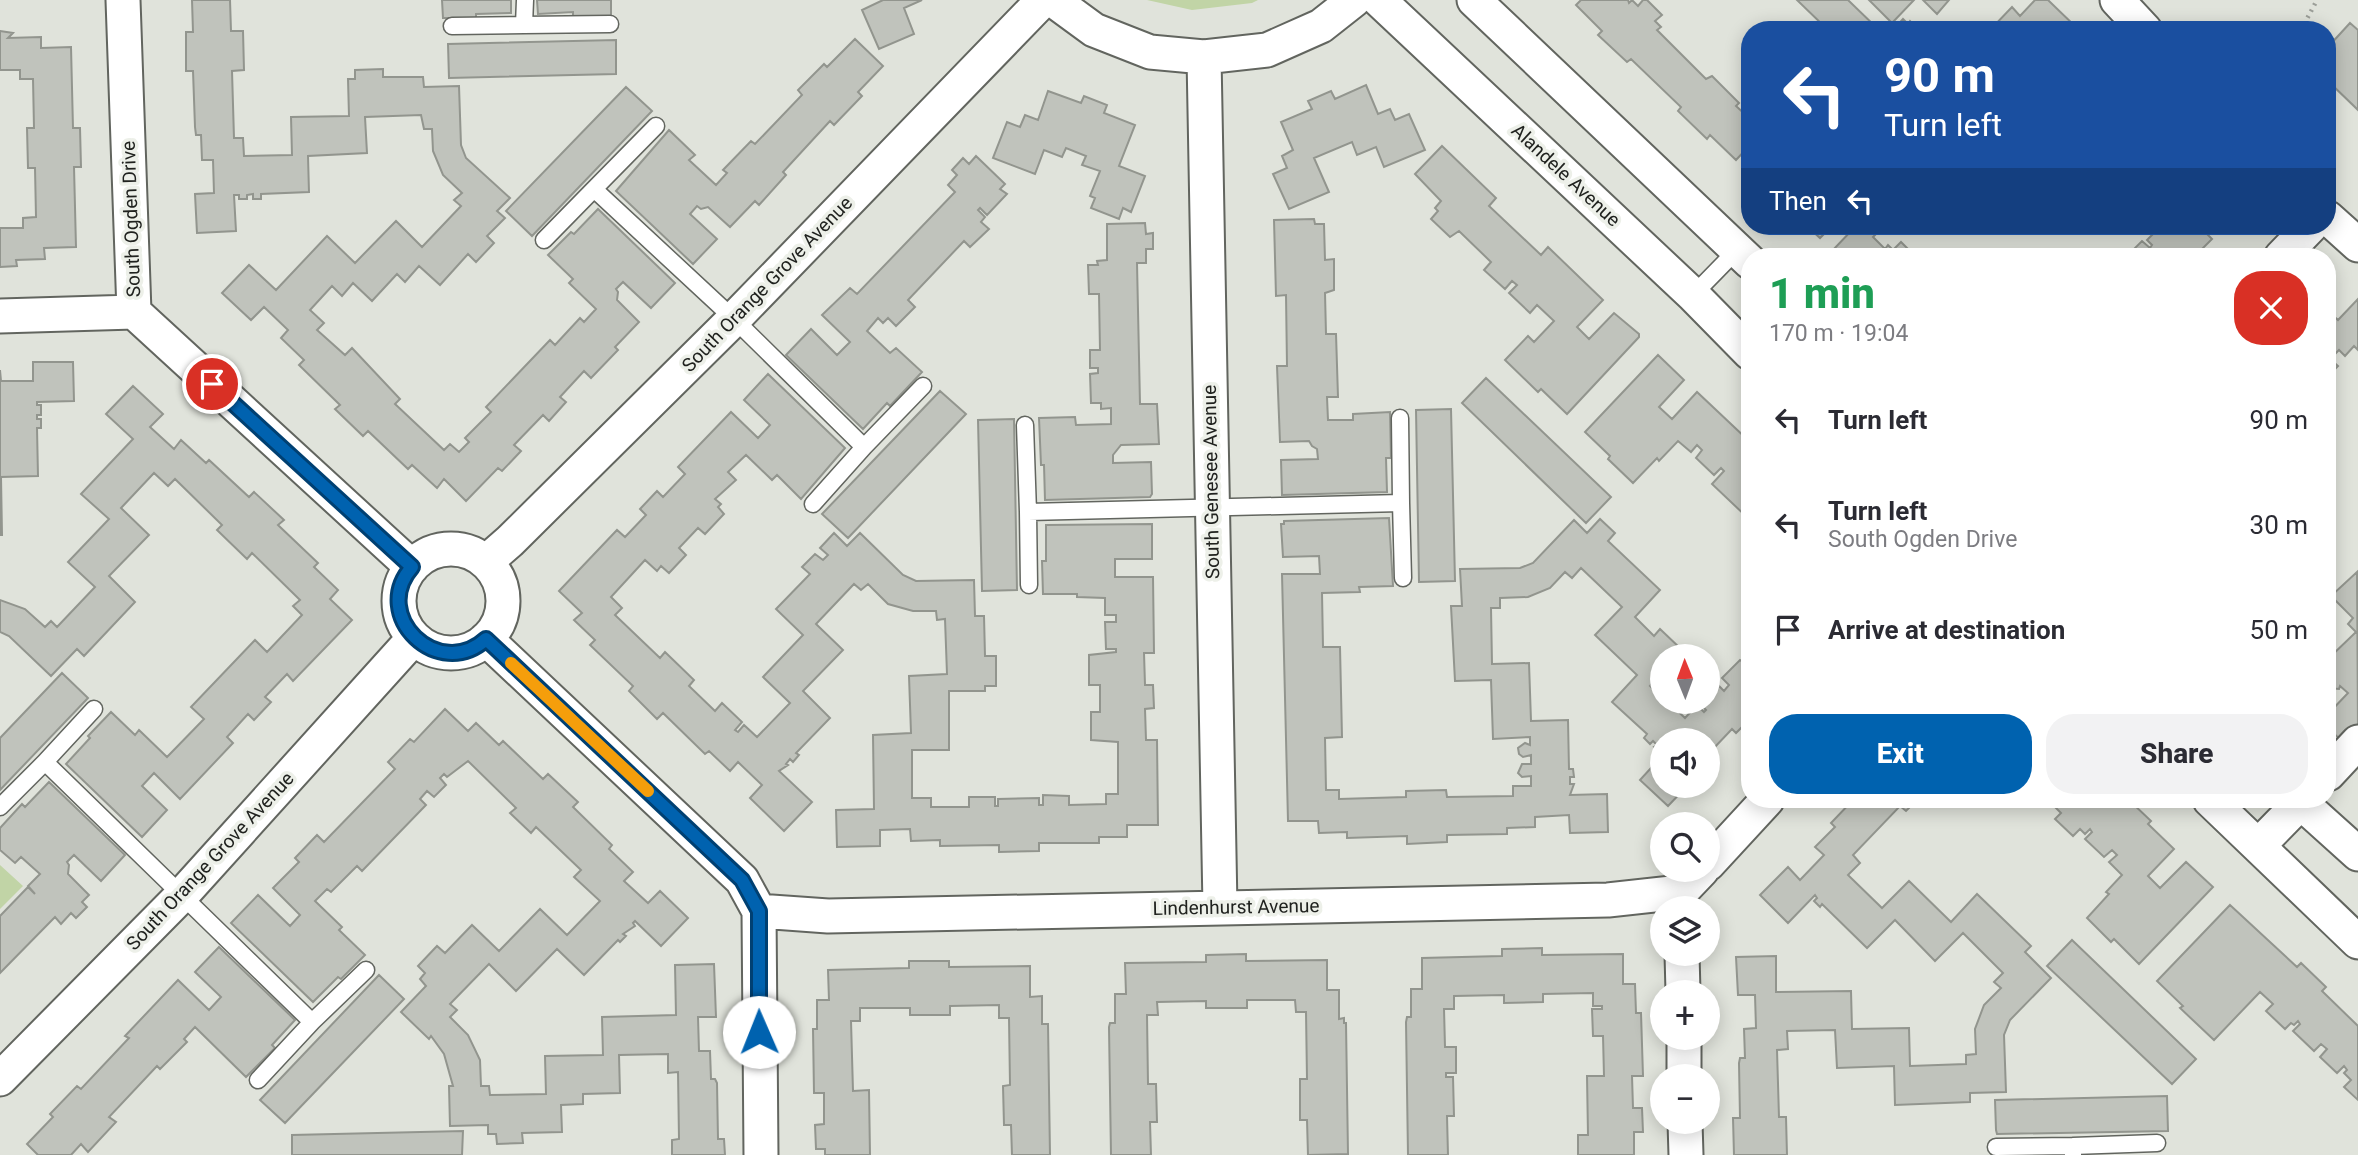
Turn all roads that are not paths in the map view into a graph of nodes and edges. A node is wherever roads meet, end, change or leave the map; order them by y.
1 (123, 0) edge
2 (524, 0) edge
3 (1043, 0) edge
4 (1053, 0) edge
5 (1354, 0) edge
6 (1379, 0) edge
7 (1474, 0) edge
8 (2117, 0) edge
9 (2137, 21) edge
10 (610, 24) dead end
11 (524, 25) junction
12 (452, 26) dead end
13 (1204, 57) junction
14 (656, 126) dead end
15 (594, 188) junction
16 (2336, 225) edge
17 (2302, 235) edge
18 (544, 240) dead end
19 (2358, 245) edge
20 (2290, 248) edge
21 (1741, 252) edge
22 (1741, 257) edge
23 (1693, 295) junction
24 (134, 313) junction
25 (0, 316) edge
26 (734, 319) junction
27 (1741, 345) edge
28 (923, 386) dead end
29 (1399, 418) dead end
30 (1025, 425) dead end
31 (864, 447) junction
32 (1401, 503) junction
33 (813, 504) dead end
34 (1211, 509) junction
35 (1028, 512) junction
36 (486, 562) junction
37 (412, 567) junction
38 (1403, 578) dead end
39 (1029, 585) dead end
40 (414, 638) junction
41 (486, 639) junction
42 (94, 709) dead end
43 (2358, 742) edge
44 (45, 762) junction
45 (2336, 765) edge
46 (0, 807) edge
47 (1760, 808) edge
48 (2218, 808) edge
49 (2294, 808) edge
50 (2308, 808) edge
51 (2258, 846) junction
52 (1720, 851) edge
53 (2358, 855) edge
54 (1689, 890) edge
55 (182, 895) junction
56 (1220, 907) junction
57 (759, 911) junction
58 (2358, 942) edge
59 (366, 970) dead end
60 (312, 1022) junction
61 (0, 1079) edge
62 (258, 1080) dead end
63 (1685, 1134) edge
64 (2157, 1143) dead end
65 (1996, 1147) dead end
66 (2073, 1151) edge
67 (761, 1155) edge
68 (1686, 1155) edge

1 - 24 street, South Ogden Drive
2 - 11 lane
3 - 26 street, South Orange Grove Avenue
4 - 13 street
5 - 13 street
6 - 23 street, Alandele Avenue
7 - 21 street
8 - 9 street
10 - 11 lane
11 - 12 lane
13 - 34 street, South Genesee Avenue
14 - 15 lane
15 - 18 lane
15 - 26 lane
16 - 19 street
17 - 20 street
22 - 23 lane
23 - 27 street, Alandele Avenue
24 - 25 street
24 - 37 street, South Ogden Drive
26 - 31 lane
26 - 36 street, South Orange Grove Avenue
28 - 31 lane
29 - 32 lane
30 - 35 lane
31 - 33 lane
32 - 34 lane
32 - 38 lane
34 - 35 lane
34 - 56 street, South Genesee Avenue
35 - 39 lane
36 - 37 street
36 - 41 street
37 - 40 street
40 - 41 street
40 - 55 street, South Orange Grove Avenue
41 - 57 street
42 - 44 lane
43 - 45 street
44 - 46 lane
44 - 55 lane
47 - 52 street
48 - 51 street
49 - 51 street
50 - 53 street
51 - 58 street
54 - 56 street, Lindenhurst Avenue
55 - 60 lane
55 - 61 street, South Orange Grove Avenue
56 - 57 street, Lindenhurst Avenue
57 - 67 street
59 - 60 lane
60 - 62 lane
63 - 68 street
64 - 66 lane
65 - 66 lane

